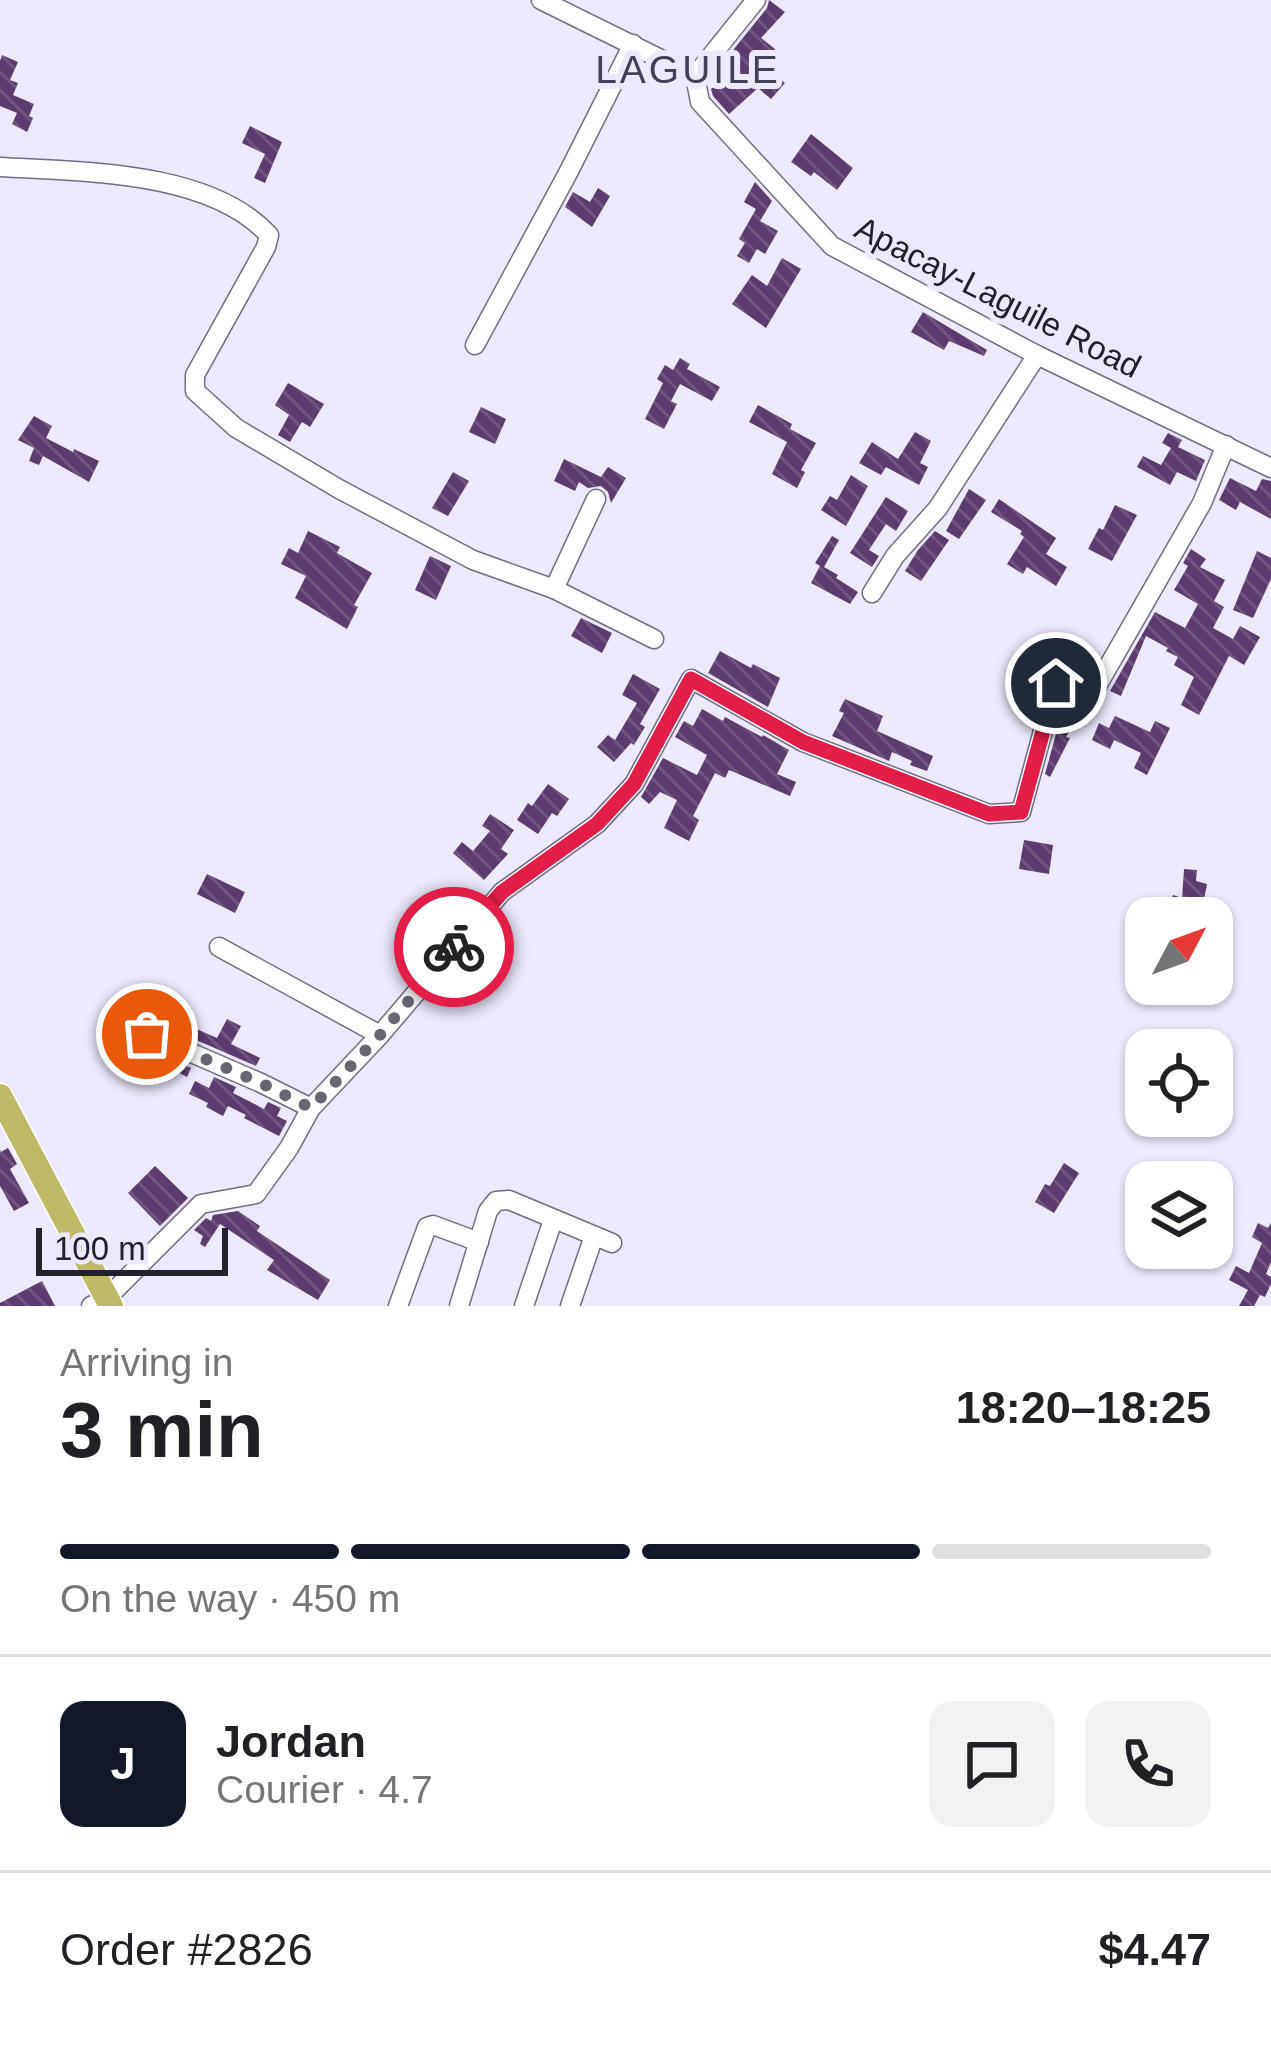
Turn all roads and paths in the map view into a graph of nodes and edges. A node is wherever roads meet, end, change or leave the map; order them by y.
1 (541, 0) edge
2 (756, 0) edge
3 (633, 44) junction
4 (695, 76) junction
5 (0, 167) edge
6 (475, 345) dead end
7 (1037, 355) junction
8 (1226, 445) junction
9 (1271, 468) edge
10 (596, 500) dead end
11 (554, 589) junction
12 (872, 593) dead end
13 (654, 639) dead end
14 (219, 947) dead end
15 (118, 1021) dead end
16 (380, 1035) junction
17 (0, 1096) edge
18 (311, 1108) junction
19 (553, 1220) junction
20 (478, 1242) junction
21 (103, 1303) edge
22 (398, 1306) edge
23 (459, 1306) edge
24 (524, 1306) edge
25 (570, 1306) edge

1 - 3 street
2 - 4 street
3 - 4 street
3 - 6 street
4 - 7 street, Apacay-Laguile Road
5 - 11 street
7 - 8 street, Apacay-Laguile Road
7 - 12 street
8 - 9 street, Apacay-Laguile Road
8 - 16 street
10 - 11 street
11 - 13 street
14 - 16 street
15 - 18 street
16 - 18 street
17 - 21 main road
18 - 21 street
19 - 20 street
19 - 24 street
19 - 25 street
20 - 22 street
20 - 23 street

